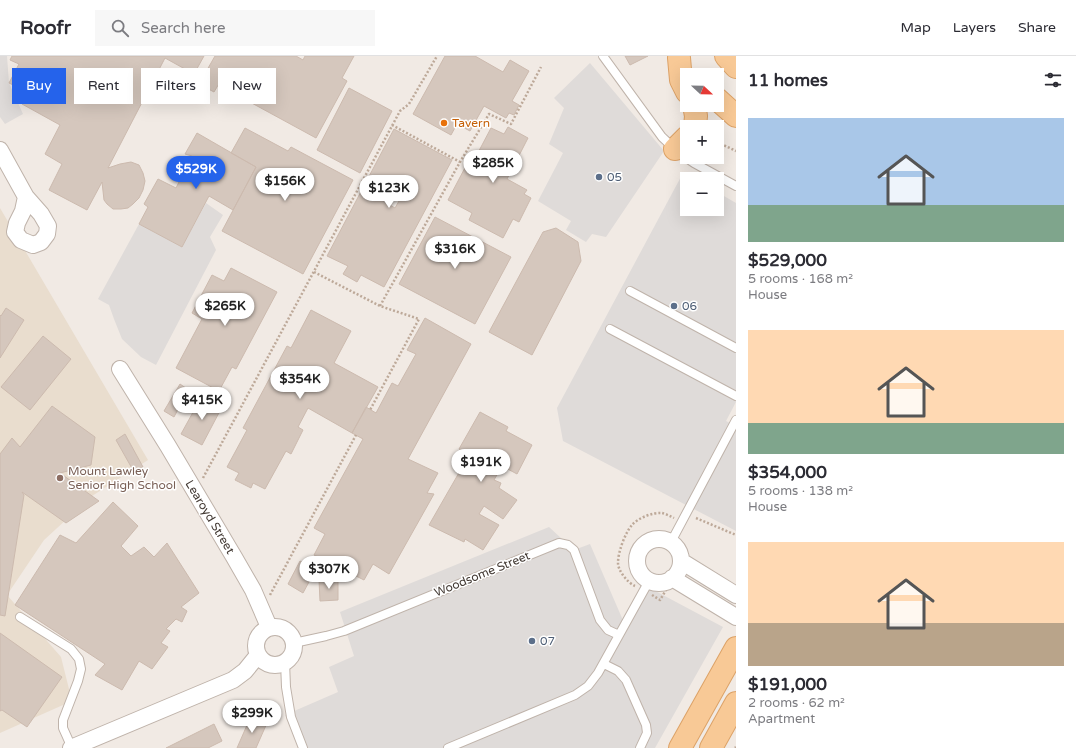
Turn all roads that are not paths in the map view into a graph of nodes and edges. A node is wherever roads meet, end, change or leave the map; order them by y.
1 (603, 56) edge
2 (726, 56) edge
3 (679, 57) edge
4 (736, 67) edge
5 (680, 68) edge
6 (688, 68) edge
7 (724, 105) edge
8 (736, 116) edge
9 (680, 143) edge
10 (0, 150) edge
11 (696, 164) edge
12 (736, 186) edge
13 (26, 197) dead end
14 (630, 291) dead end
15 (610, 329) dead end
16 (736, 348) edge
17 (120, 369) dead end
18 (736, 396) edge
19 (736, 420) edge
20 (671, 542) junction
21 (682, 561) junction
22 (672, 578) junction
23 (647, 585) junction
24 (736, 595) edge
25 (20, 617) dead end
26 (736, 617) edge
27 (269, 627) junction
28 (619, 636) junction
29 (294, 644) junction
30 (736, 648) edge
31 (258, 655) junction
32 (285, 662) junction
33 (604, 664) junction
34 (736, 703) edge
35 (93, 744) edge
36 (72, 748) edge
37 (303, 748) edge
38 (448, 748) edge
39 (640, 748) edge
40 (680, 748) edge
41 (711, 748) edge

1 - 9 lane
2 - 4 main road
3 - 5 main road
3 - 6 main road
7 - 8 main road
10 - 13 street
11 - 12 lane
14 - 16 lane
15 - 18 lane
17 - 27 street, Learoyd Street
19 - 20 lane
20 - 21 street
20 - 23 street
21 - 22 street
21 - 24 street
22 - 23 street
22 - 26 street
23 - 28 lane
25 - 36 lane
27 - 29 street
27 - 31 street
28 - 29 lane, Woodsome Street
28 - 33 lane
29 - 32 street
30 - 40 main road
31 - 32 street
31 - 35 street
32 - 37 lane
33 - 38 lane
33 - 39 lane
34 - 41 main road
35 - 36 street

